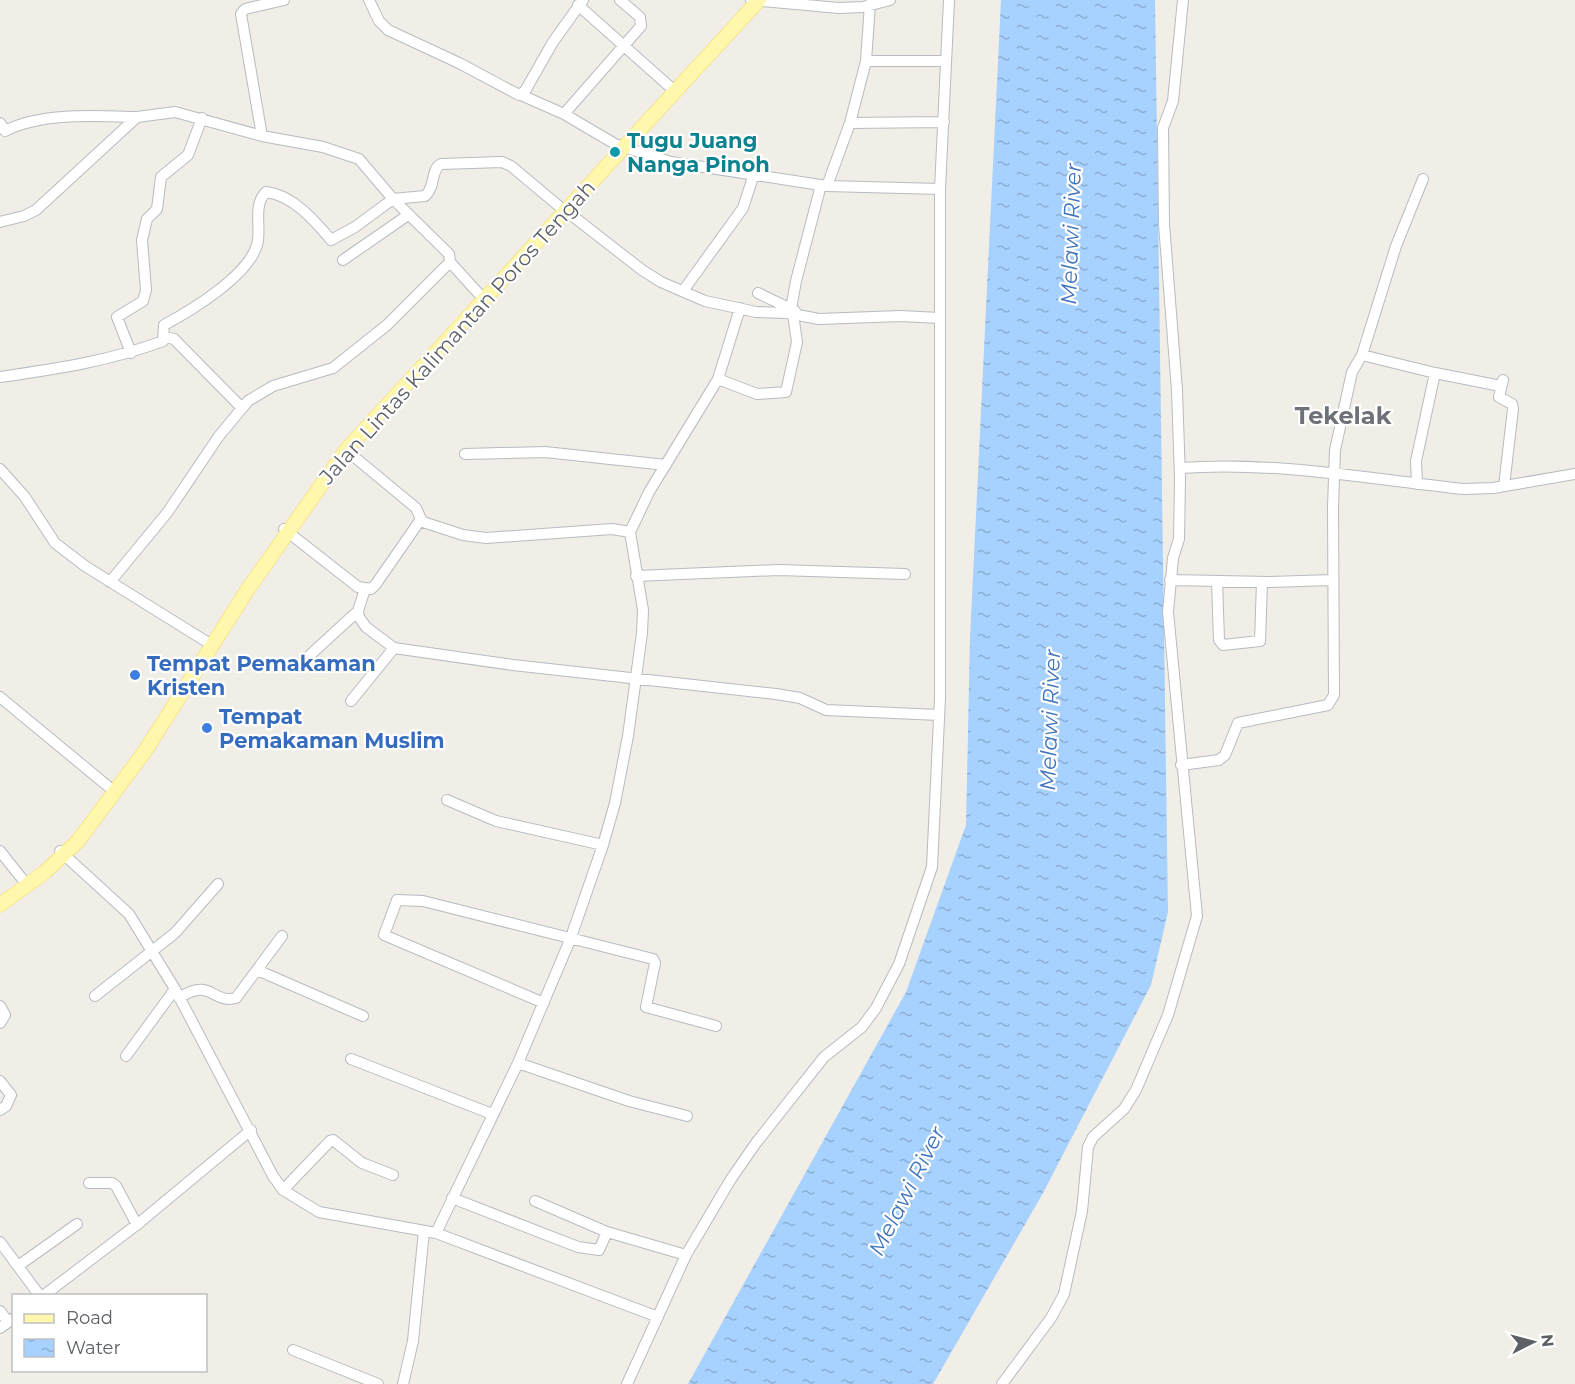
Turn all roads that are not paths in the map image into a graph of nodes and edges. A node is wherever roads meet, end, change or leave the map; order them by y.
1 (284, 0) edge
2 (369, 0) edge
3 (620, 0) edge
4 (754, 0) edge
5 (890, 0) edge
6 (949, 0) edge
7 (1183, 0) edge
8 (580, 3) edge
9 (866, 6) junction
10 (625, 45) junction
11 (866, 61) junction
12 (946, 61) junction
13 (669, 87) junction
14 (521, 94) junction
15 (564, 114) junction
16 (137, 117) junction
17 (202, 118) junction
18 (944, 122) junction
19 (0, 123) edge
20 (850, 123) junction
21 (262, 136) junction
22 (619, 145) junction
23 (754, 174) junction
24 (1423, 179) dead end
25 (824, 185) junction
26 (940, 189) junction
27 (393, 199) junction
28 (562, 209) junction
29 (408, 215) junction
30 (0, 222) edge
31 (343, 260) dead end
32 (450, 262) junction
33 (683, 291) junction
34 (758, 292) dead end
35 (478, 293) junction
36 (740, 308) junction
37 (790, 311) junction
38 (940, 318) junction
39 (165, 337) junction
40 (131, 353) junction
41 (1362, 355) junction
42 (1436, 373) junction
43 (0, 377) edge
44 (718, 379) junction
45 (242, 408) junction
46 (346, 450) junction
47 (465, 454) dead end
48 (666, 465) junction
49 (1180, 468) junction
50 (0, 469) edge
51 (1575, 474) edge
52 (1335, 475) junction
53 (1417, 484) junction
54 (1504, 486) junction
55 (420, 521) junction
56 (285, 529) junction
57 (630, 532) junction
58 (905, 574) dead end
59 (636, 576) junction
60 (1170, 580) junction
61 (1332, 580) junction
62 (1217, 581) junction
63 (110, 582) junction
64 (1262, 582) junction
65 (365, 589) junction
66 (358, 611) junction
67 (207, 642) junction
68 (394, 648) junction
69 (310, 655) dead end
70 (637, 680) junction
71 (0, 697) edge
72 (351, 701) dead end
73 (939, 715) junction
74 (1181, 765) junction
75 (110, 788) junction
76 (447, 800) dead end
77 (603, 845) junction
78 (0, 851) edge
79 (62, 853) junction
80 (23, 880) junction
81 (218, 884) dead end
82 (0, 896) edge
83 (0, 905) edge
84 (282, 936) dead end
85 (570, 940) junction
86 (153, 952) junction
87 (257, 970) junction
88 (177, 993) junction
89 (95, 996) dead end
90 (544, 1003) junction
91 (0, 1006) edge
92 (363, 1016) dead end
93 (0, 1023) edge
94 (716, 1026) dead end
95 (126, 1056) dead end
96 (351, 1059) dead end
97 (518, 1063) junction
98 (0, 1081) edge
99 (0, 1110) edge
100 (492, 1114) junction
101 (687, 1116) dead end
102 (251, 1130) junction
103 (393, 1175) dead end
104 (89, 1183) dead end
105 (283, 1190) junction
106 (452, 1198) junction
107 (535, 1201) dead end
108 (76, 1224) dead end
109 (137, 1225) junction
110 (424, 1231) junction
111 (607, 1232) junction
112 (436, 1233) junction
113 (0, 1242) edge
114 (686, 1255) junction
115 (18, 1266) junction
116 (39, 1294) edge
117 (44, 1294) edge
118 (0, 1311) edge
119 (658, 1317) junction
120 (7, 1323) edge
121 (293, 1350) dead end
122 (378, 1384) edge
123 (403, 1384) edge
124 (627, 1384) edge
125 (1002, 1384) edge

1 - 21 street
2 - 14 street
3 - 10 street
4 - 9 street
4 - 13 main road, Jalan Lintas Kalimantan Poros Tengah
4 - 22 main road, Jalan Lintas Kalimantan Poros Tengah
5 - 9 street
6 - 12 street
7 - 49 street
8 - 10 street
8 - 14 street
9 - 11 street
10 - 13 street
10 - 15 street
11 - 12 street
11 - 20 street
12 - 18 street
13 - 22 main road, Jalan Lintas Kalimantan Poros Tengah
14 - 15 street
15 - 22 street
16 - 17 street
16 - 19 street
16 - 30 street
17 - 21 street
17 - 40 street
18 - 20 street
18 - 26 street
20 - 25 street
21 - 27 street
22 - 23 street
22 - 28 main road, Jalan Lintas Kalimantan Poros Tengah
23 - 25 street
23 - 33 street
24 - 41 street
25 - 26 street
25 - 37 street
26 - 38 street
27 - 28 street
27 - 29 street
27 - 39 street
28 - 33 street
28 - 35 main road, Jalan Lintas Kalimantan Poros Tengah
28 - 46 main road, Jalan Lintas Kalimantan Poros Tengah
29 - 31 street
29 - 32 street
32 - 35 street
32 - 45 street
33 - 36 street
34 - 37 street
35 - 56 main road, Jalan Lintas Kalimantan Poros Tengah
36 - 37 street
36 - 44 street
37 - 38 street
37 - 44 street
38 - 73 street
39 - 40 street
39 - 45 street
40 - 43 street
41 - 42 street
41 - 52 street
42 - 53 street
42 - 54 street
44 - 48 street
45 - 63 street
46 - 55 street
46 - 56 main road, Jalan Lintas Kalimantan Poros Tengah
47 - 48 street
48 - 57 street
49 - 52 street
49 - 60 street
50 - 63 street
51 - 54 street
52 - 53 street
52 - 61 street
53 - 54 street
55 - 57 street
55 - 65 street
56 - 65 street
56 - 67 main road, Jalan Lintas Kalimantan Poros Tengah
56 - 79 main road, Jalan Lintas Kalimantan Poros Tengah
57 - 59 street
58 - 59 street
59 - 70 street
60 - 62 street
60 - 74 street
61 - 64 street
61 - 74 street
62 - 64 street
62 - 64 street
63 - 67 street
65 - 66 street
66 - 68 street
66 - 69 street
67 - 75 main road, Jalan Lintas Kalimantan Poros Tengah
68 - 70 street
68 - 72 street
70 - 73 street
70 - 77 street
71 - 75 street
73 - 114 street
74 - 125 street
75 - 79 main road, Jalan Lintas Kalimantan Poros Tengah
76 - 77 street
77 - 85 street
78 - 80 street
79 - 80 main road, Jalan Lintas Kalimantan Poros Tengah
79 - 83 main road, Jalan Lintas Kalimantan Poros Tengah
79 - 86 street
80 - 82 main road, Jalan Lintas Kalimantan Poros Tengah
81 - 86 street
84 - 87 street
85 - 90 street
85 - 90 street
85 - 94 street
86 - 88 street
86 - 89 street
87 - 88 street
87 - 92 street
88 - 95 street
88 - 102 street
90 - 97 street
91 - 93 street
96 - 100 street
97 - 100 street
97 - 101 street
98 - 99 street
100 - 106 street
102 - 105 street
102 - 109 street
103 - 105 street
104 - 109 street
105 - 110 street
106 - 111 street
106 - 112 street
107 - 111 street
108 - 115 street
109 - 117 street
110 - 112 street
110 - 123 street
111 - 114 street
112 - 119 street
113 - 115 street
114 - 119 street
115 - 116 street
118 - 120 street
119 - 124 street
121 - 122 street

